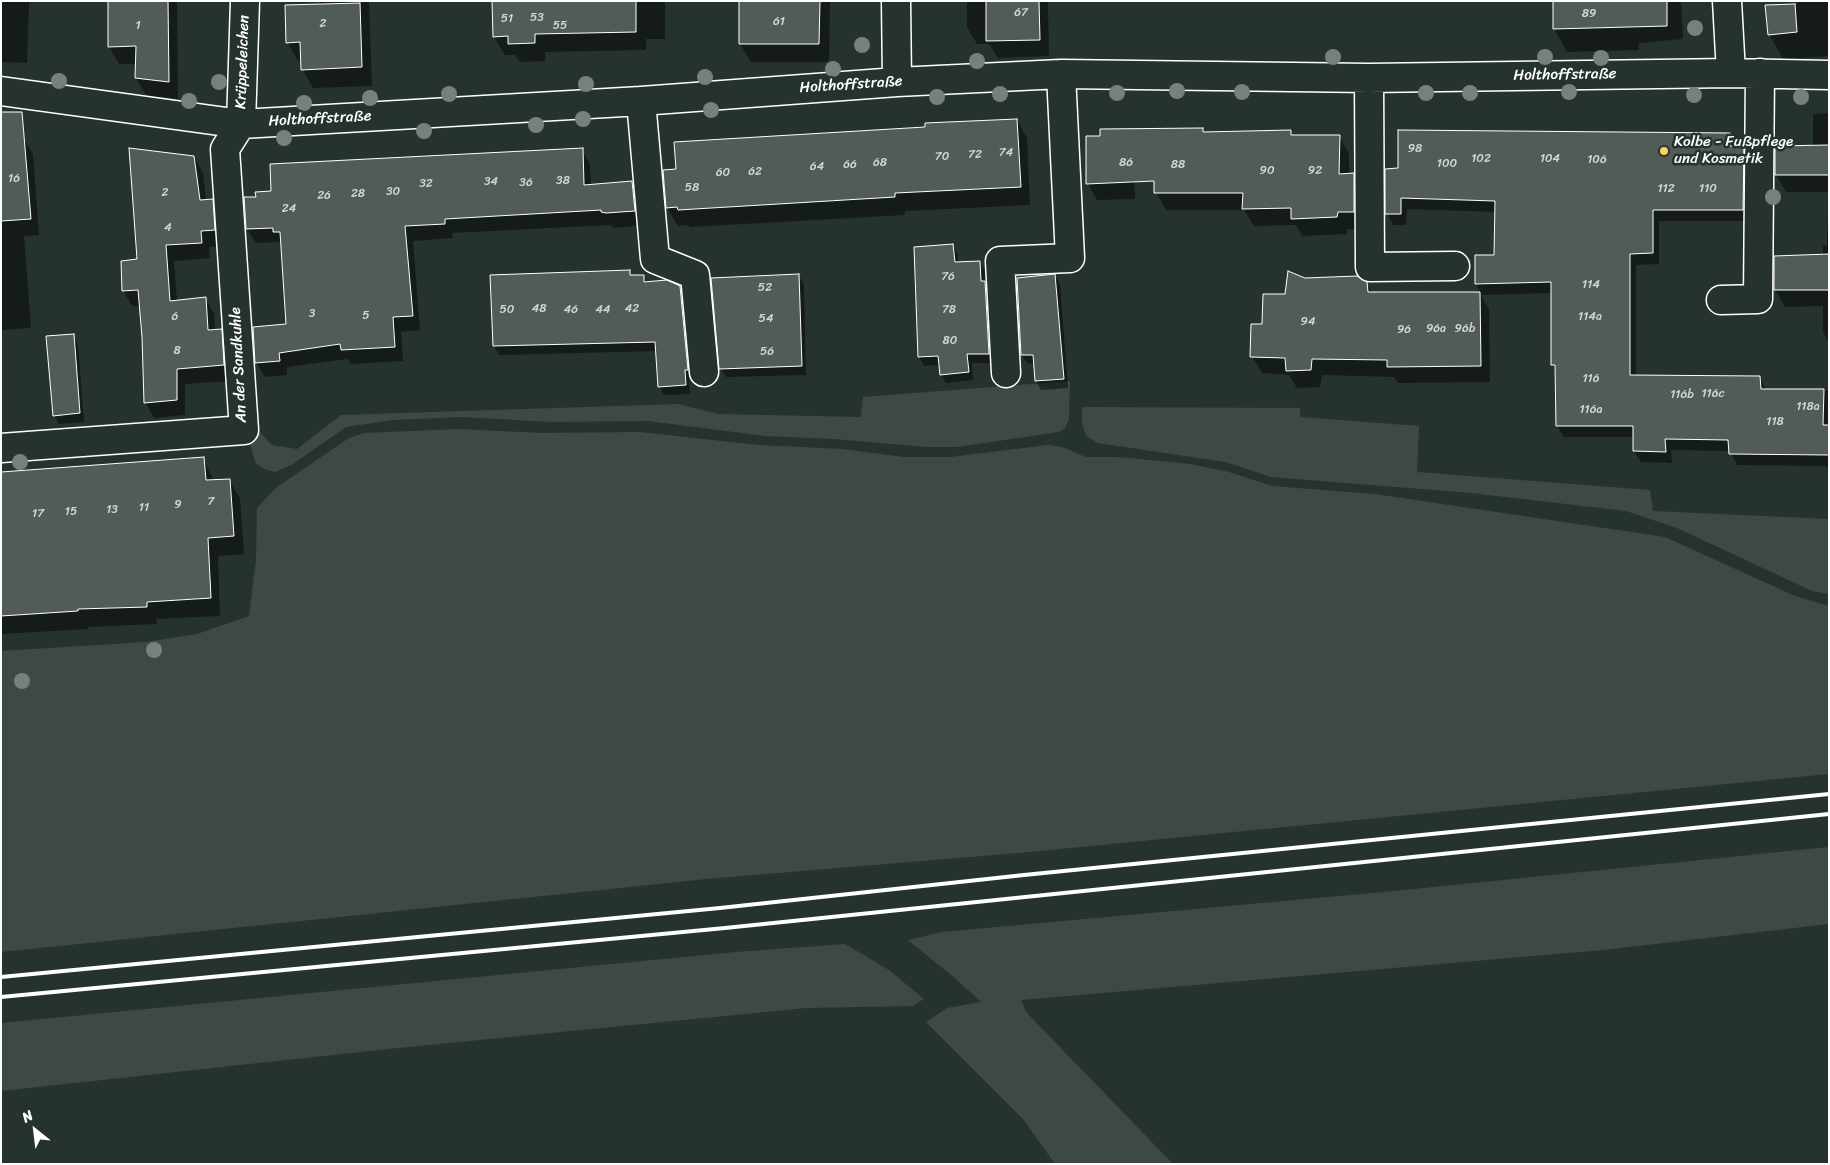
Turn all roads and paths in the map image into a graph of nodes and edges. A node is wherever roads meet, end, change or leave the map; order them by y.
1 (245, 1) edge
2 (896, 1) edge
3 (1727, 1) edge
4 (1731, 73) junction
5 (1760, 73) junction
6 (1061, 74) junction
7 (1829, 75) edge
8 (1369, 78) junction
9 (897, 82) junction
10 (1, 91) edge
11 (641, 101) junction
12 (242, 124) junction
13 (1455, 266) dead end
14 (1721, 300) dead end
15 (704, 372) dead end
16 (1006, 372) dead end
17 (1, 448) edge

1 - 12 street, Krüppeleichen
2 - 9 street
3 - 4 street
4 - 5 street, Holthoffstraße
4 - 8 street, Holthoffstraße
5 - 7 street, Holthoffstraße
5 - 14 street
6 - 8 street, Holthoffstraße
6 - 9 street, Holthoffstraße
6 - 16 street
8 - 13 street
9 - 11 street, Holthoffstraße
10 - 12 street, Holthoffstraße
11 - 12 street, Holthoffstraße
11 - 15 street
12 - 17 street, An der Sandkuhle

